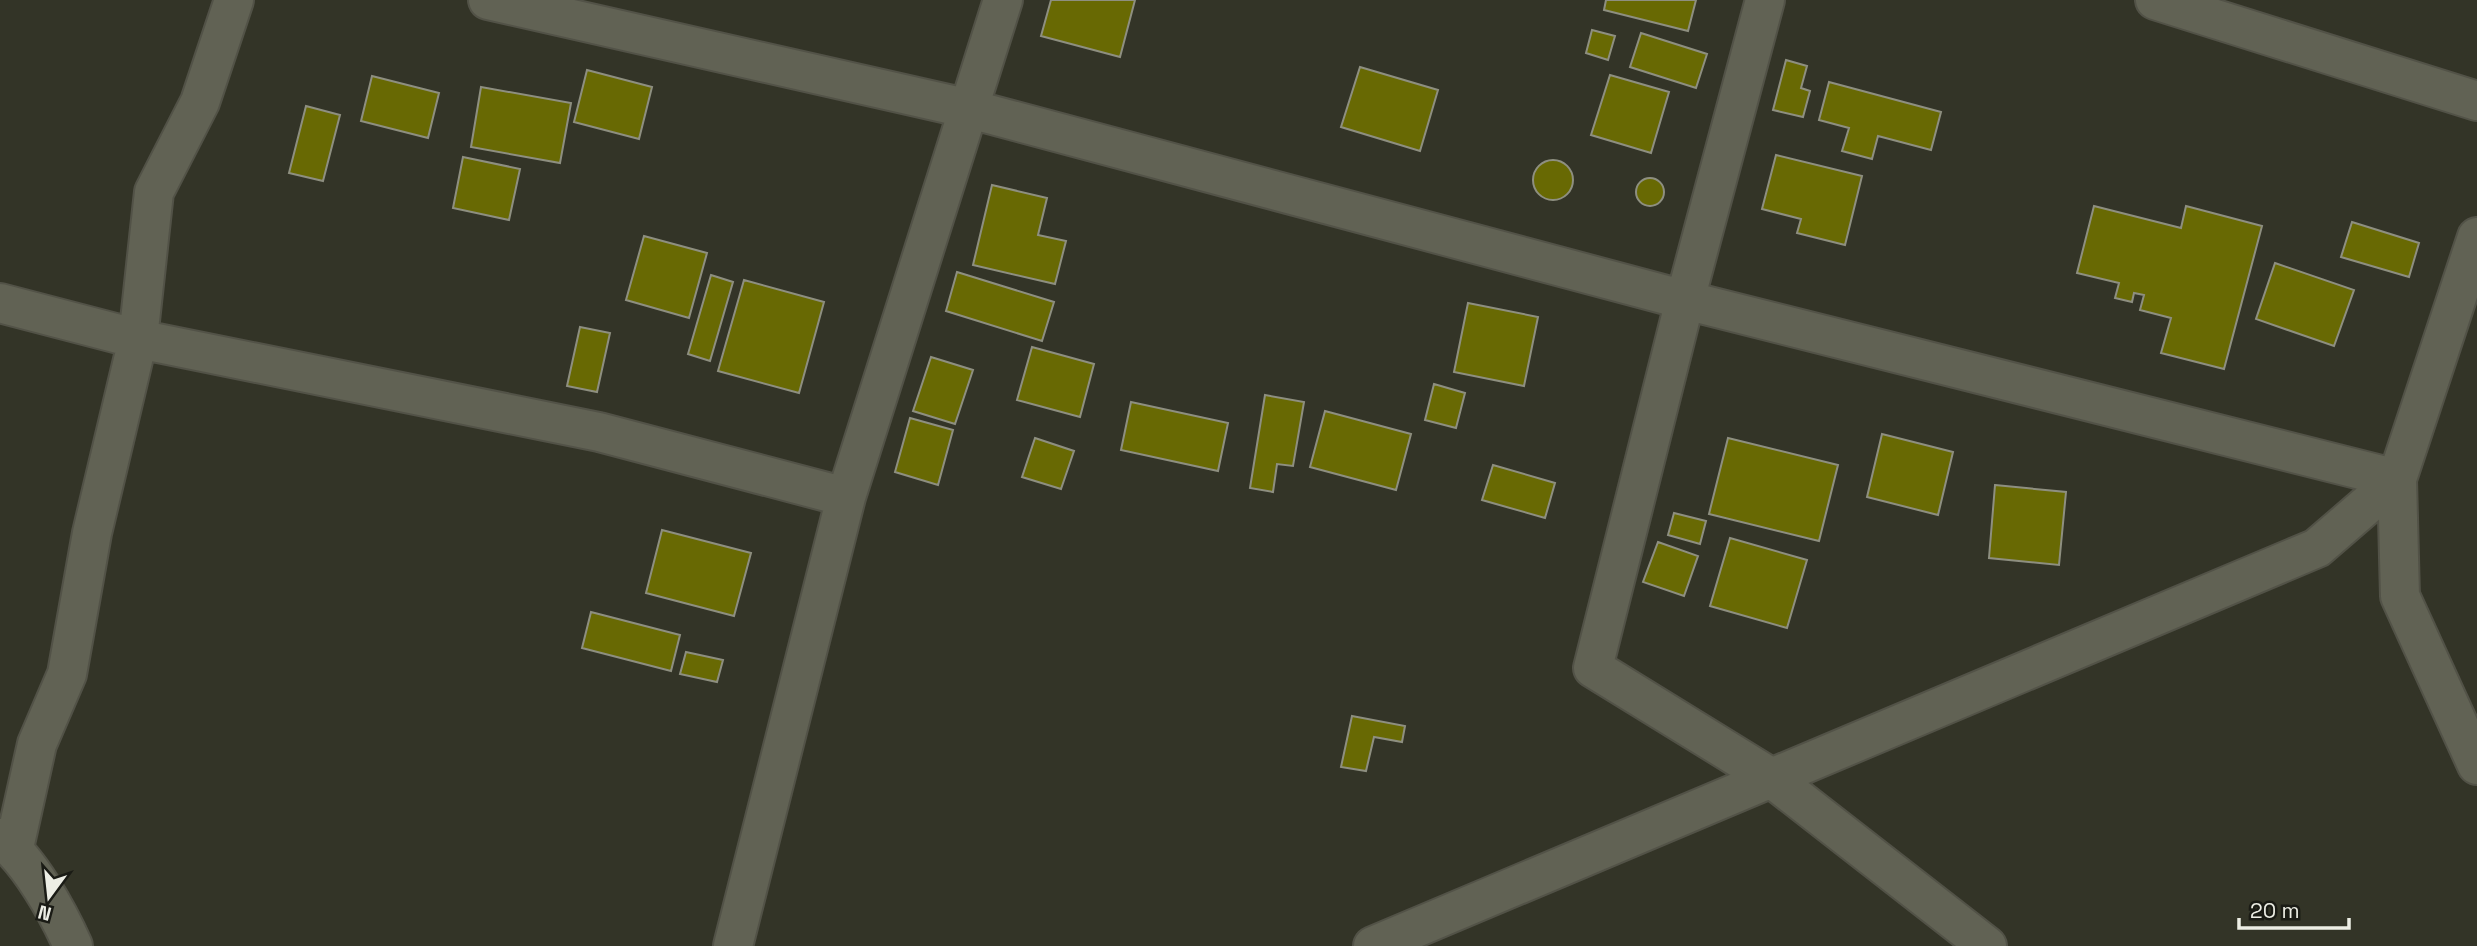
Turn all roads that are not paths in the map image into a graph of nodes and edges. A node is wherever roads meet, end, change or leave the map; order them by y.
1 (234, 0) edge
2 (488, 0) edge
3 (1003, 0) edge
4 (1765, 0) edge
5 (2155, 0) edge
6 (2477, 101) edge
7 (970, 109) junction
8 (2477, 237) edge
9 (1685, 300) junction
10 (0, 303) edge
11 (138, 339) junction
12 (2397, 479) junction
13 (846, 497) junction
14 (2477, 765) edge
15 (1770, 777) junction
16 (7, 843) edge
17 (73, 946) edge
18 (733, 946) edge
19 (1373, 946) edge
20 (1987, 946) edge

1 - 11 street
2 - 7 street
3 - 7 street
4 - 9 street
5 - 6 street
7 - 9 street
7 - 13 street
8 - 12 street
9 - 12 street
9 - 15 street
10 - 11 street
11 - 13 street
11 - 16 street
12 - 14 street
12 - 15 street
13 - 18 street
15 - 19 street
15 - 20 street
16 - 17 street

